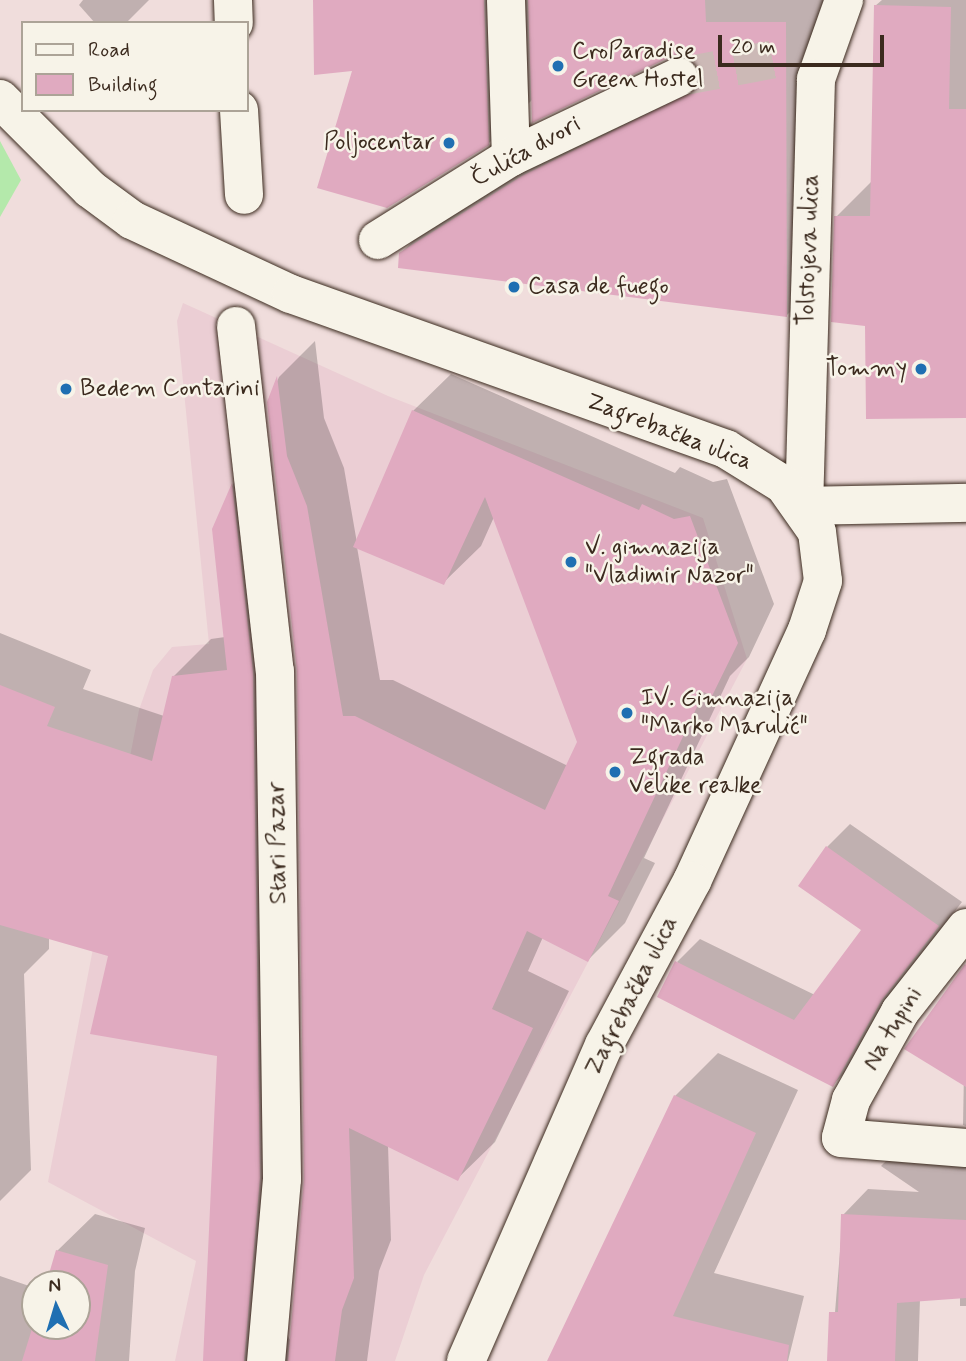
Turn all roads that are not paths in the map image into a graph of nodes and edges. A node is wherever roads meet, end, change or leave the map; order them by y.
1 (233, 0) edge
2 (506, 0) edge
3 (844, 0) edge
4 (234, 21) edge
5 (679, 77) tunnel mouth
6 (0, 99) edge
7 (239, 112) edge
8 (511, 157) junction
9 (244, 195) dead end
10 (379, 240) dead end
11 (236, 326) dead end
12 (966, 503) edge
13 (804, 506) junction
14 (964, 928) edge
15 (966, 1148) edge
16 (266, 1361) edge
17 (466, 1361) edge

1 - 4 street
2 - 8 street
3 - 13 street, Tolstojeva ulica
5 - 8 street, Čulića dvori
6 - 13 street, Zagrebačka ulica
7 - 9 street
8 - 10 street, Čulića dvori
11 - 16 street, Stari Pazar
12 - 13 street
13 - 17 street, Zagrebačka ulica
14 - 15 street, Na tupini

